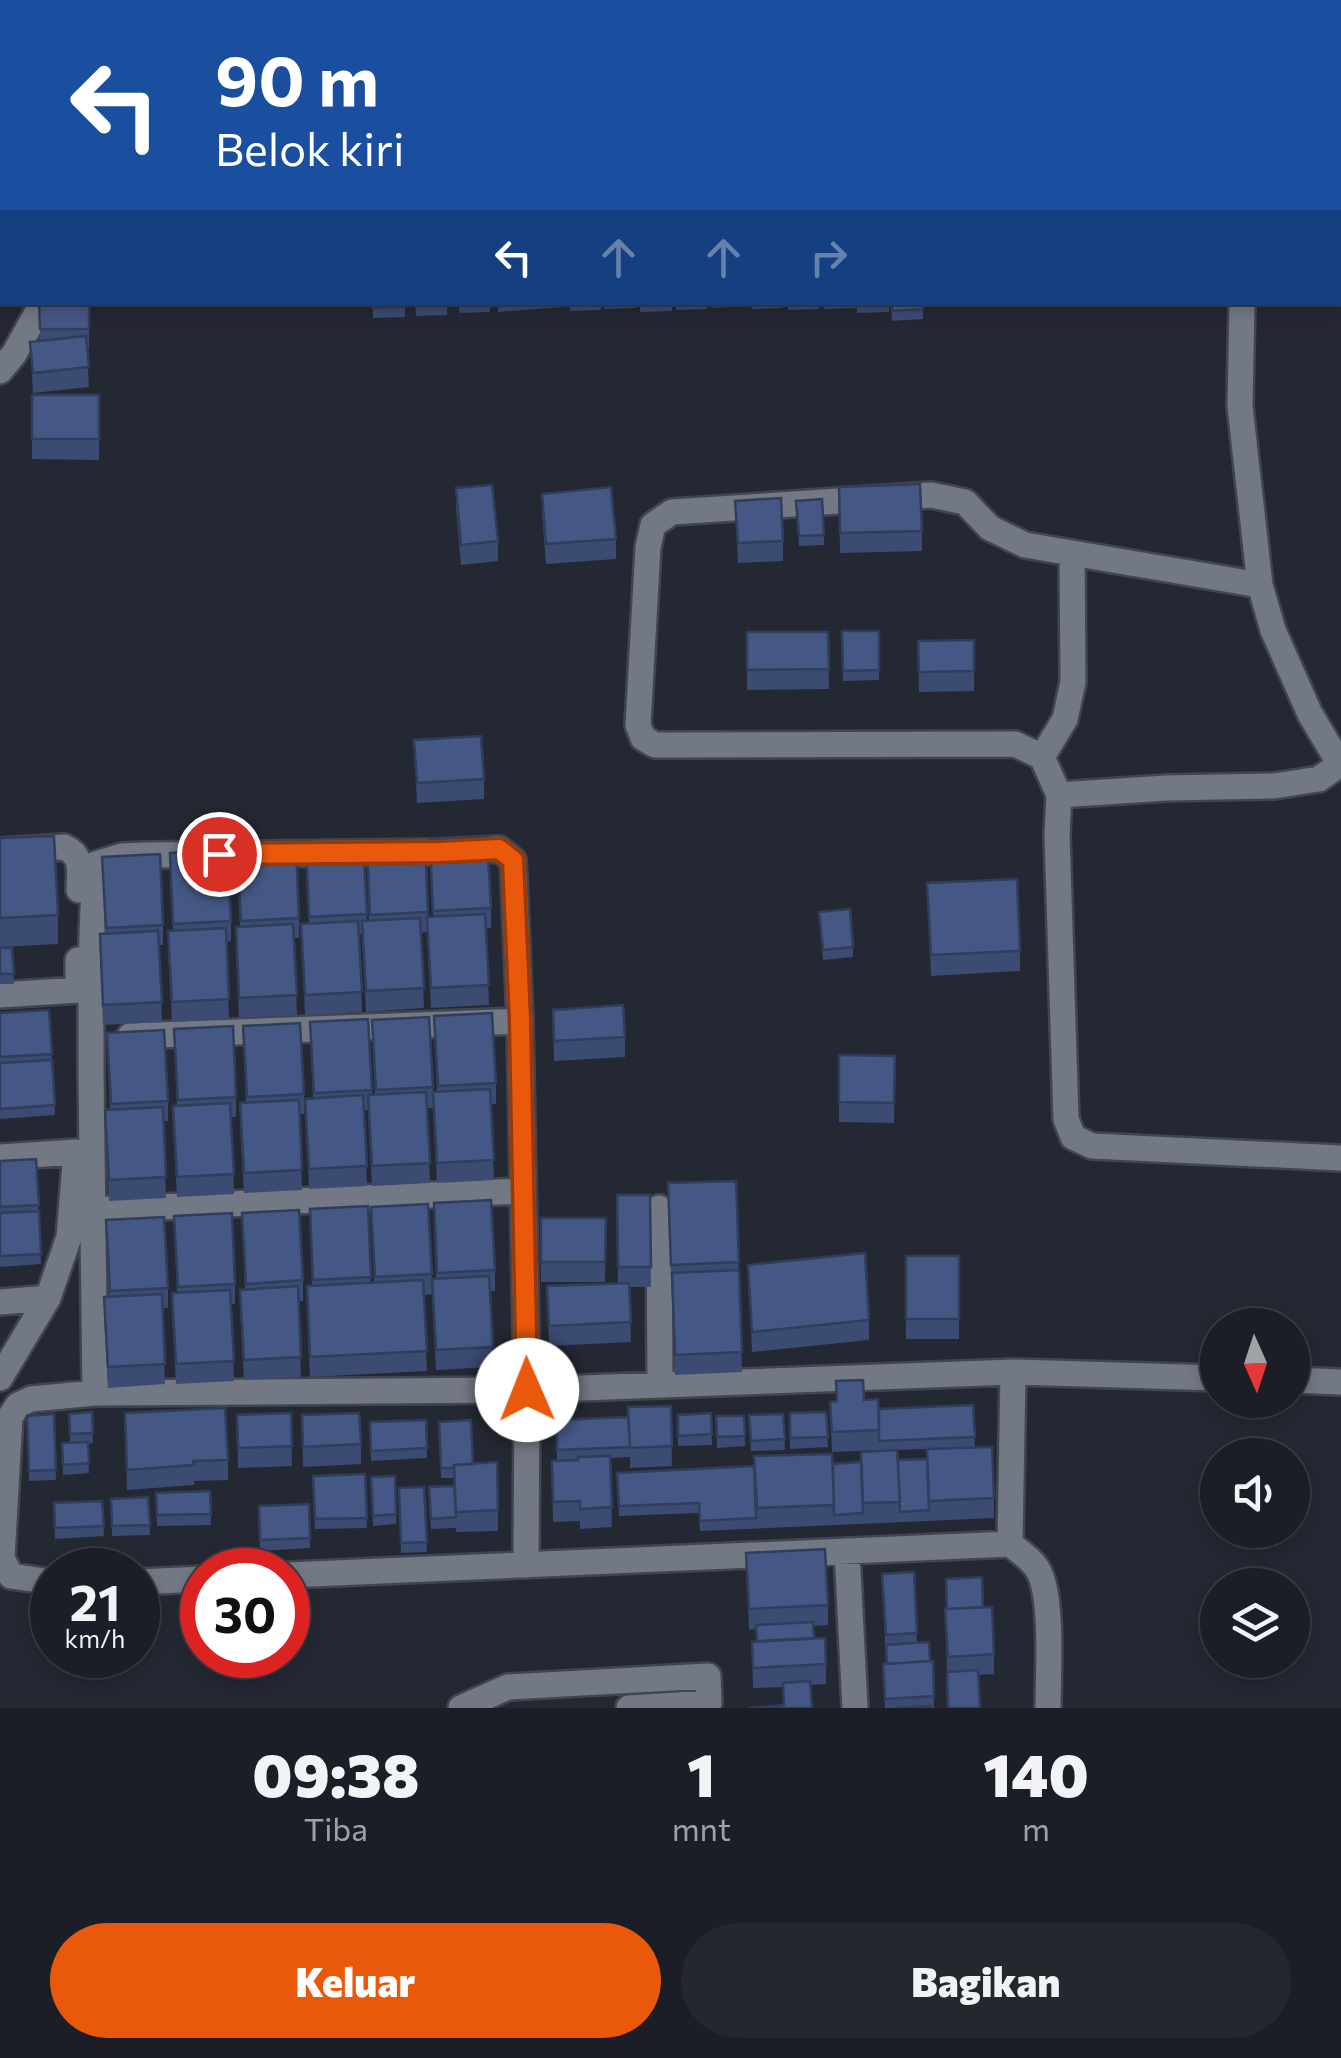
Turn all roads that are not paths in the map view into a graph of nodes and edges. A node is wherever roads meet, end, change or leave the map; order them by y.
1 (42, 305) edge
2 (1242, 305) edge
3 (0, 371) edge
4 (1072, 554) junction
5 (1260, 585) junction
6 (1042, 758) junction
7 (1340, 765) edge
8 (1059, 794) junction
9 (0, 851) edge
10 (0, 995) edge
11 (520, 1020) junction
12 (92, 1038) junction
13 (0, 1157) edge
14 (1341, 1158) edge
15 (523, 1192) junction
16 (659, 1208) dead end
17 (92, 1210) junction
18 (48, 1298) junction
19 (0, 1302) edge
20 (1013, 1372) junction
21 (1200, 1377) edge
22 (0, 1378) edge
23 (1310, 1381) edge
24 (1341, 1382) edge
25 (660, 1385) junction
26 (527, 1390) junction
27 (96, 1392) junction
28 (1010, 1544) junction
29 (847, 1551) junction
30 (526, 1565) junction
31 (310, 1575) edge
32 (30, 1579) edge
33 (461, 1708) edge
34 (629, 1708) edge
35 (855, 1708) edge
36 (1048, 1708) edge

1 - 3 street
2 - 5 street
4 - 5 street
4 - 6 street
4 - 6 street
5 - 7 street
6 - 8 street
7 - 8 street
8 - 14 street
9 - 10 street
11 - 12 street
11 - 12 street
11 - 15 street
12 - 17 street
13 - 18 street
15 - 17 street
15 - 26 street
16 - 25 street
17 - 27 street
18 - 19 street
18 - 22 street
20 - 21 street
20 - 25 street
20 - 28 street
23 - 24 street
25 - 26 street
26 - 27 street
26 - 30 street
27 - 32 street
28 - 29 street
28 - 36 street
29 - 30 street
29 - 35 street
30 - 31 street
33 - 34 street

